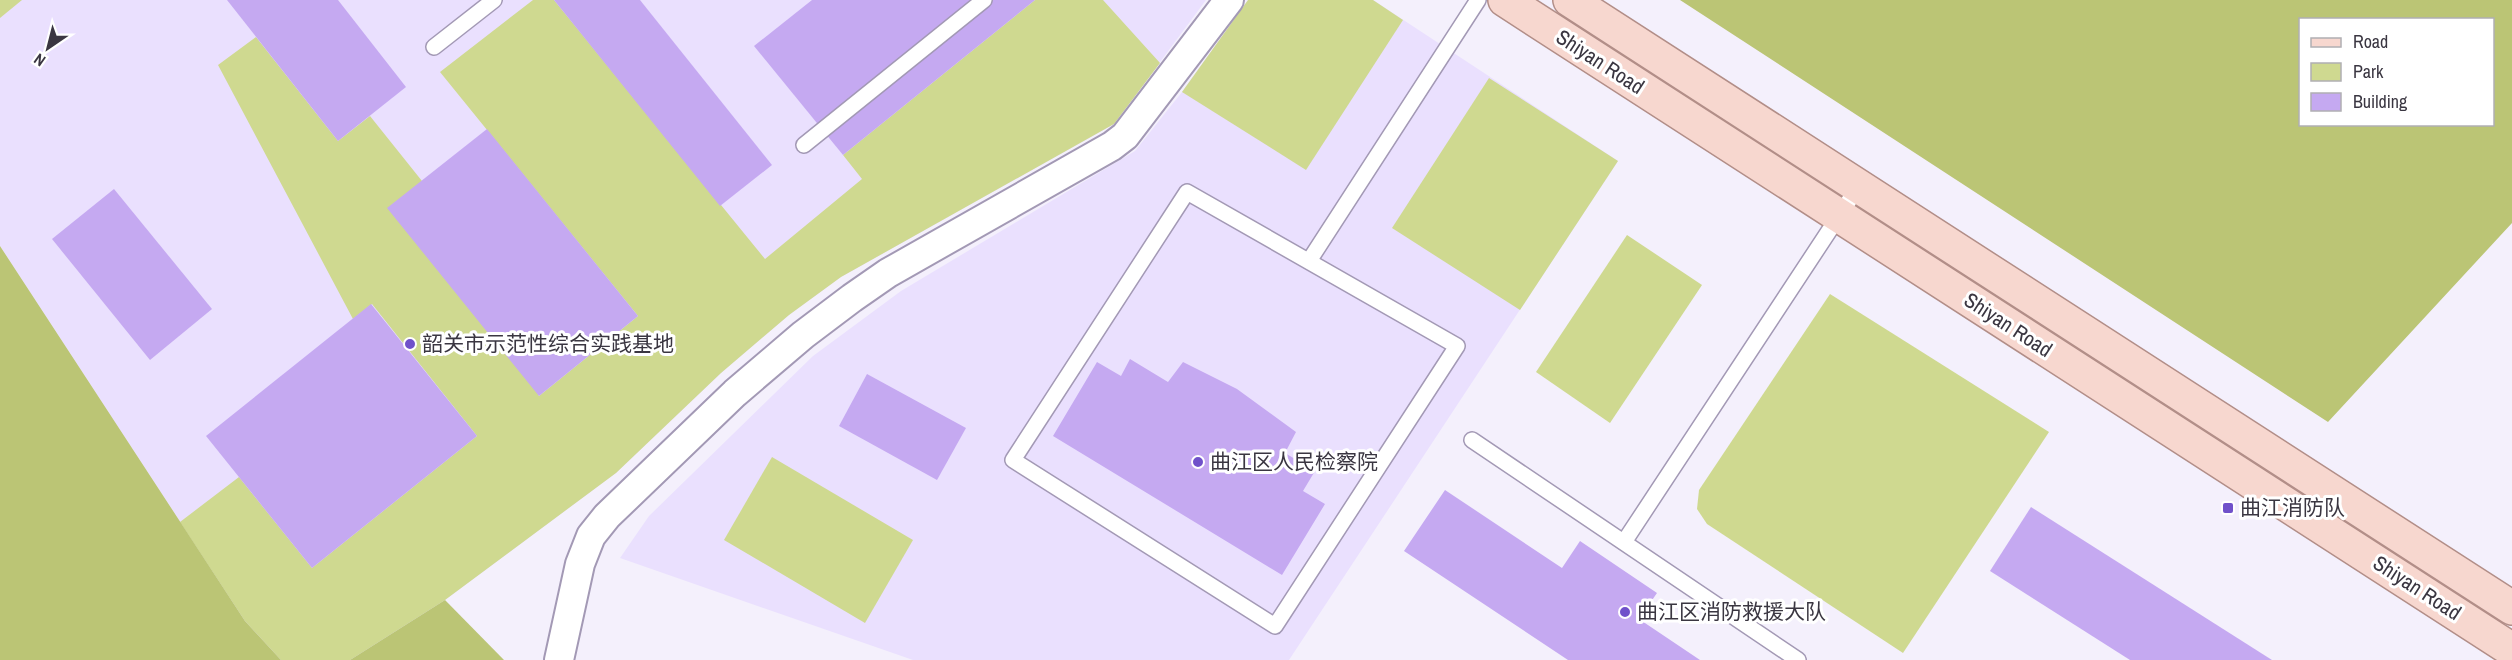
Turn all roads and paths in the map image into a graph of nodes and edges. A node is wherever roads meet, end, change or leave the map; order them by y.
1 (494, 0) edge
2 (984, 0) edge
3 (1229, 0) edge
4 (1478, 0) edge
5 (1505, 0) edge
6 (1570, 0) edge
7 (434, 47) dead end
8 (804, 145) dead end
9 (1858, 187) junction
10 (1839, 216) junction
11 (1309, 261) junction
12 (1472, 440) dead end
13 (1624, 542) junction
14 (2512, 608) edge
15 (2512, 650) edge
16 (560, 660) edge
17 (1798, 660) edge

1 - 7 lane
2 - 8 lane
3 - 16 street
4 - 11 lane
5 - 10 main road, Shiyan Road
6 - 9 main road, Shiyan Road
9 - 10 lane
9 - 14 main road, Shiyan Road
10 - 13 lane
10 - 15 main road, Shiyan Road
11 - 11 lane
12 - 13 lane
13 - 17 lane

